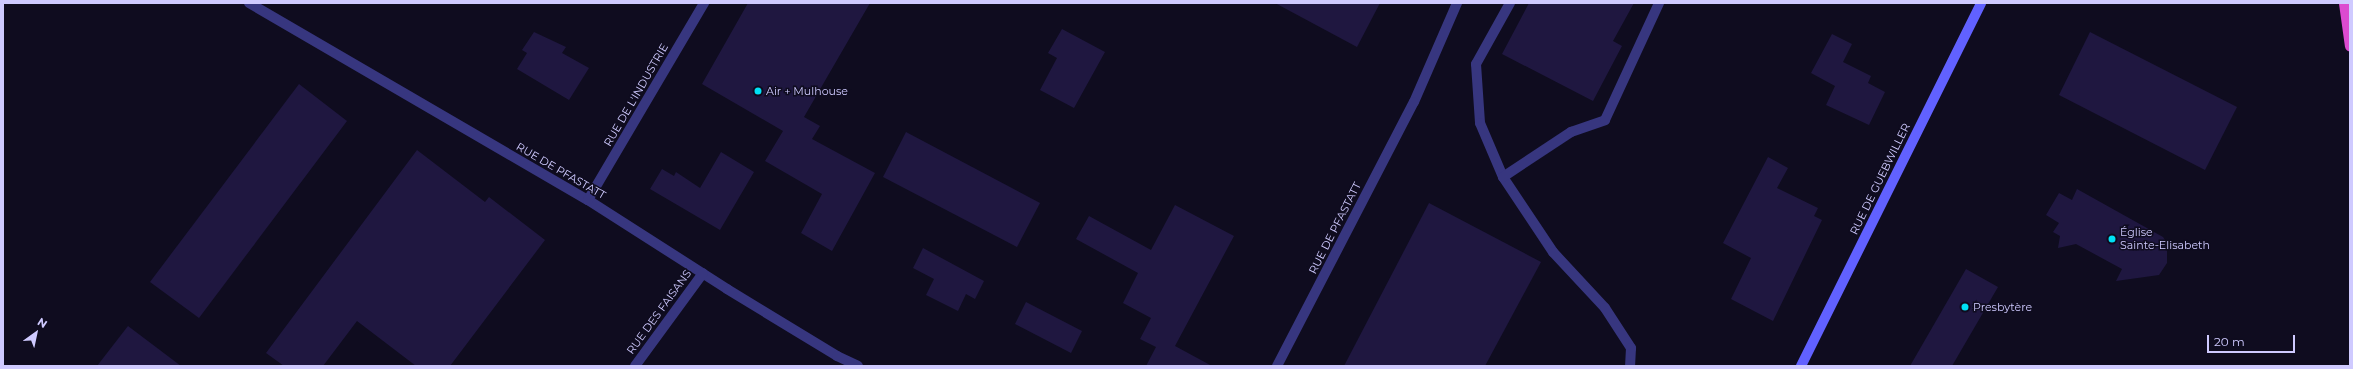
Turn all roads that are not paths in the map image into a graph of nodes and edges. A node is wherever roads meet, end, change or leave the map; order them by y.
1 (248, 3) edge
2 (704, 3) edge
3 (1457, 3) edge
4 (1510, 3) edge
5 (1659, 3) edge
6 (1981, 3) edge
7 (2344, 3) edge
8 (2350, 46) edge
9 (1503, 177) junction
10 (588, 200) junction
11 (703, 273) junction
12 (635, 366) edge
13 (858, 366) edge
14 (1277, 366) edge
15 (1630, 366) edge
16 (1801, 366) edge

1 - 10 street, RUE DE PFASTATT
2 - 10 street, RUE DE L'INDUSTRIE
3 - 14 street, RUE DE PFASTATT
4 - 9 street
5 - 9 street
6 - 16 main road, RUE DE GUEBWILLER
7 - 8 highway
9 - 15 street
10 - 11 street, RUE DE PFASTATT
11 - 12 street, RUE DES FAISANS
11 - 13 street, RUE DE PFASTATT

